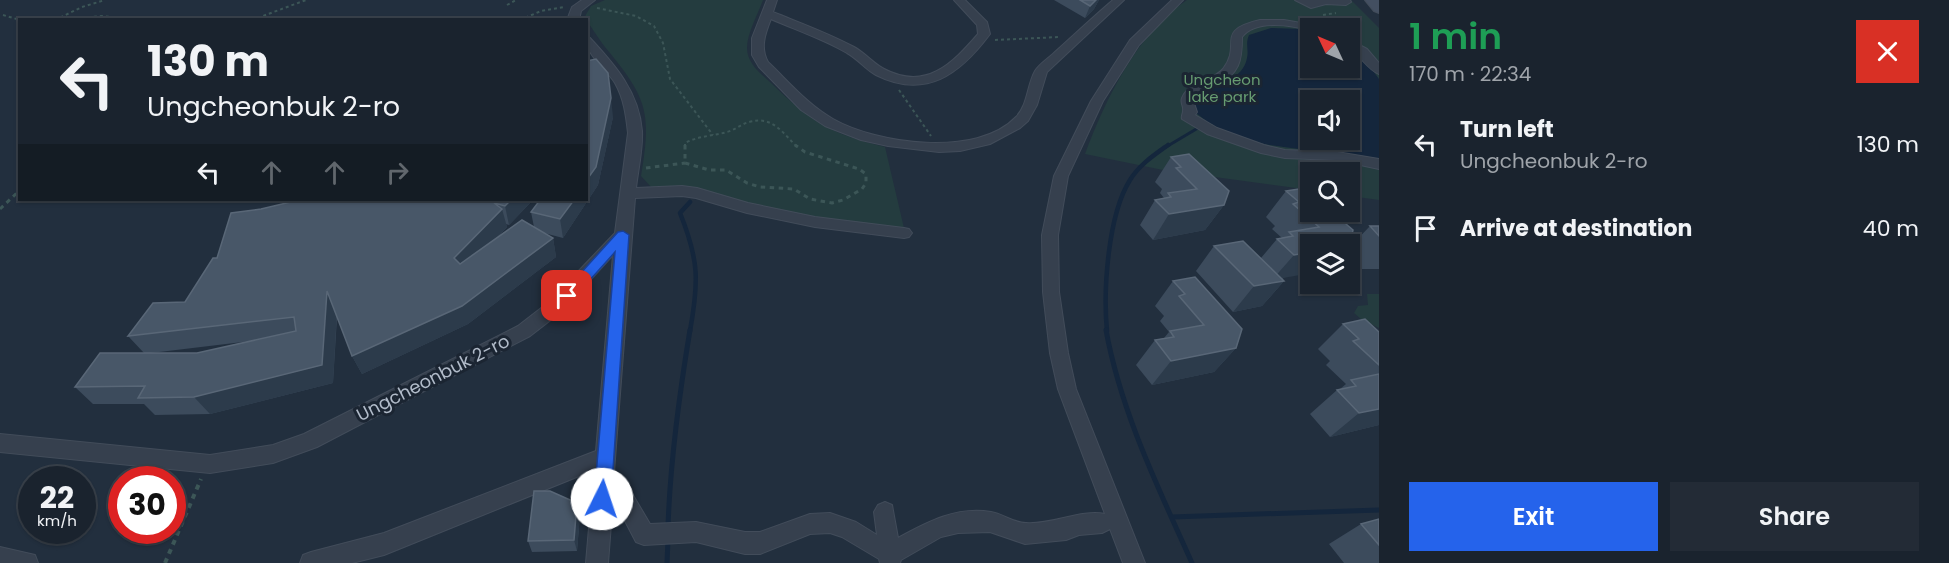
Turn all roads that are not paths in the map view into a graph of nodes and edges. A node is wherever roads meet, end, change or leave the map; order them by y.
1 (772, 0) edge
2 (958, 0) edge
3 (1119, 0) edge
4 (1178, 0) edge
5 (1300, 0) edge
6 (1320, 0) edge
7 (1372, 0) edge
8 (1346, 2) dead end
9 (592, 4) edge
10 (1379, 8) edge
11 (768, 14) junction
12 (573, 18) edge
13 (1300, 26) edge
14 (588, 42) edge
15 (1360, 51) edge
16 (1379, 70) edge
17 (1379, 164) edge
18 (628, 193) junction
19 (904, 233) dead end
20 (623, 235) junction
21 (0, 443) edge
22 (606, 456) junction
23 (620, 492) dead end
24 (885, 512) dead end
25 (1102, 523) dead end
26 (890, 556) junction
27 (0, 558) edge
28 (27, 563) edge
29 (311, 563) edge
30 (597, 563) edge
31 (1134, 563) edge

1 - 11 street
2 - 11 street
3 - 11 street
4 - 31 street
5 - 6 street
6 - 8 street
7 - 10 street
9 - 12 street
13 - 17 street
14 - 18 street
15 - 16 street
18 - 19 street
18 - 20 street
20 - 21 street, Ungcheonbuk 2-ro
20 - 22 street
22 - 29 street
22 - 30 street
23 - 26 street
24 - 26 street
25 - 26 street
27 - 28 street

